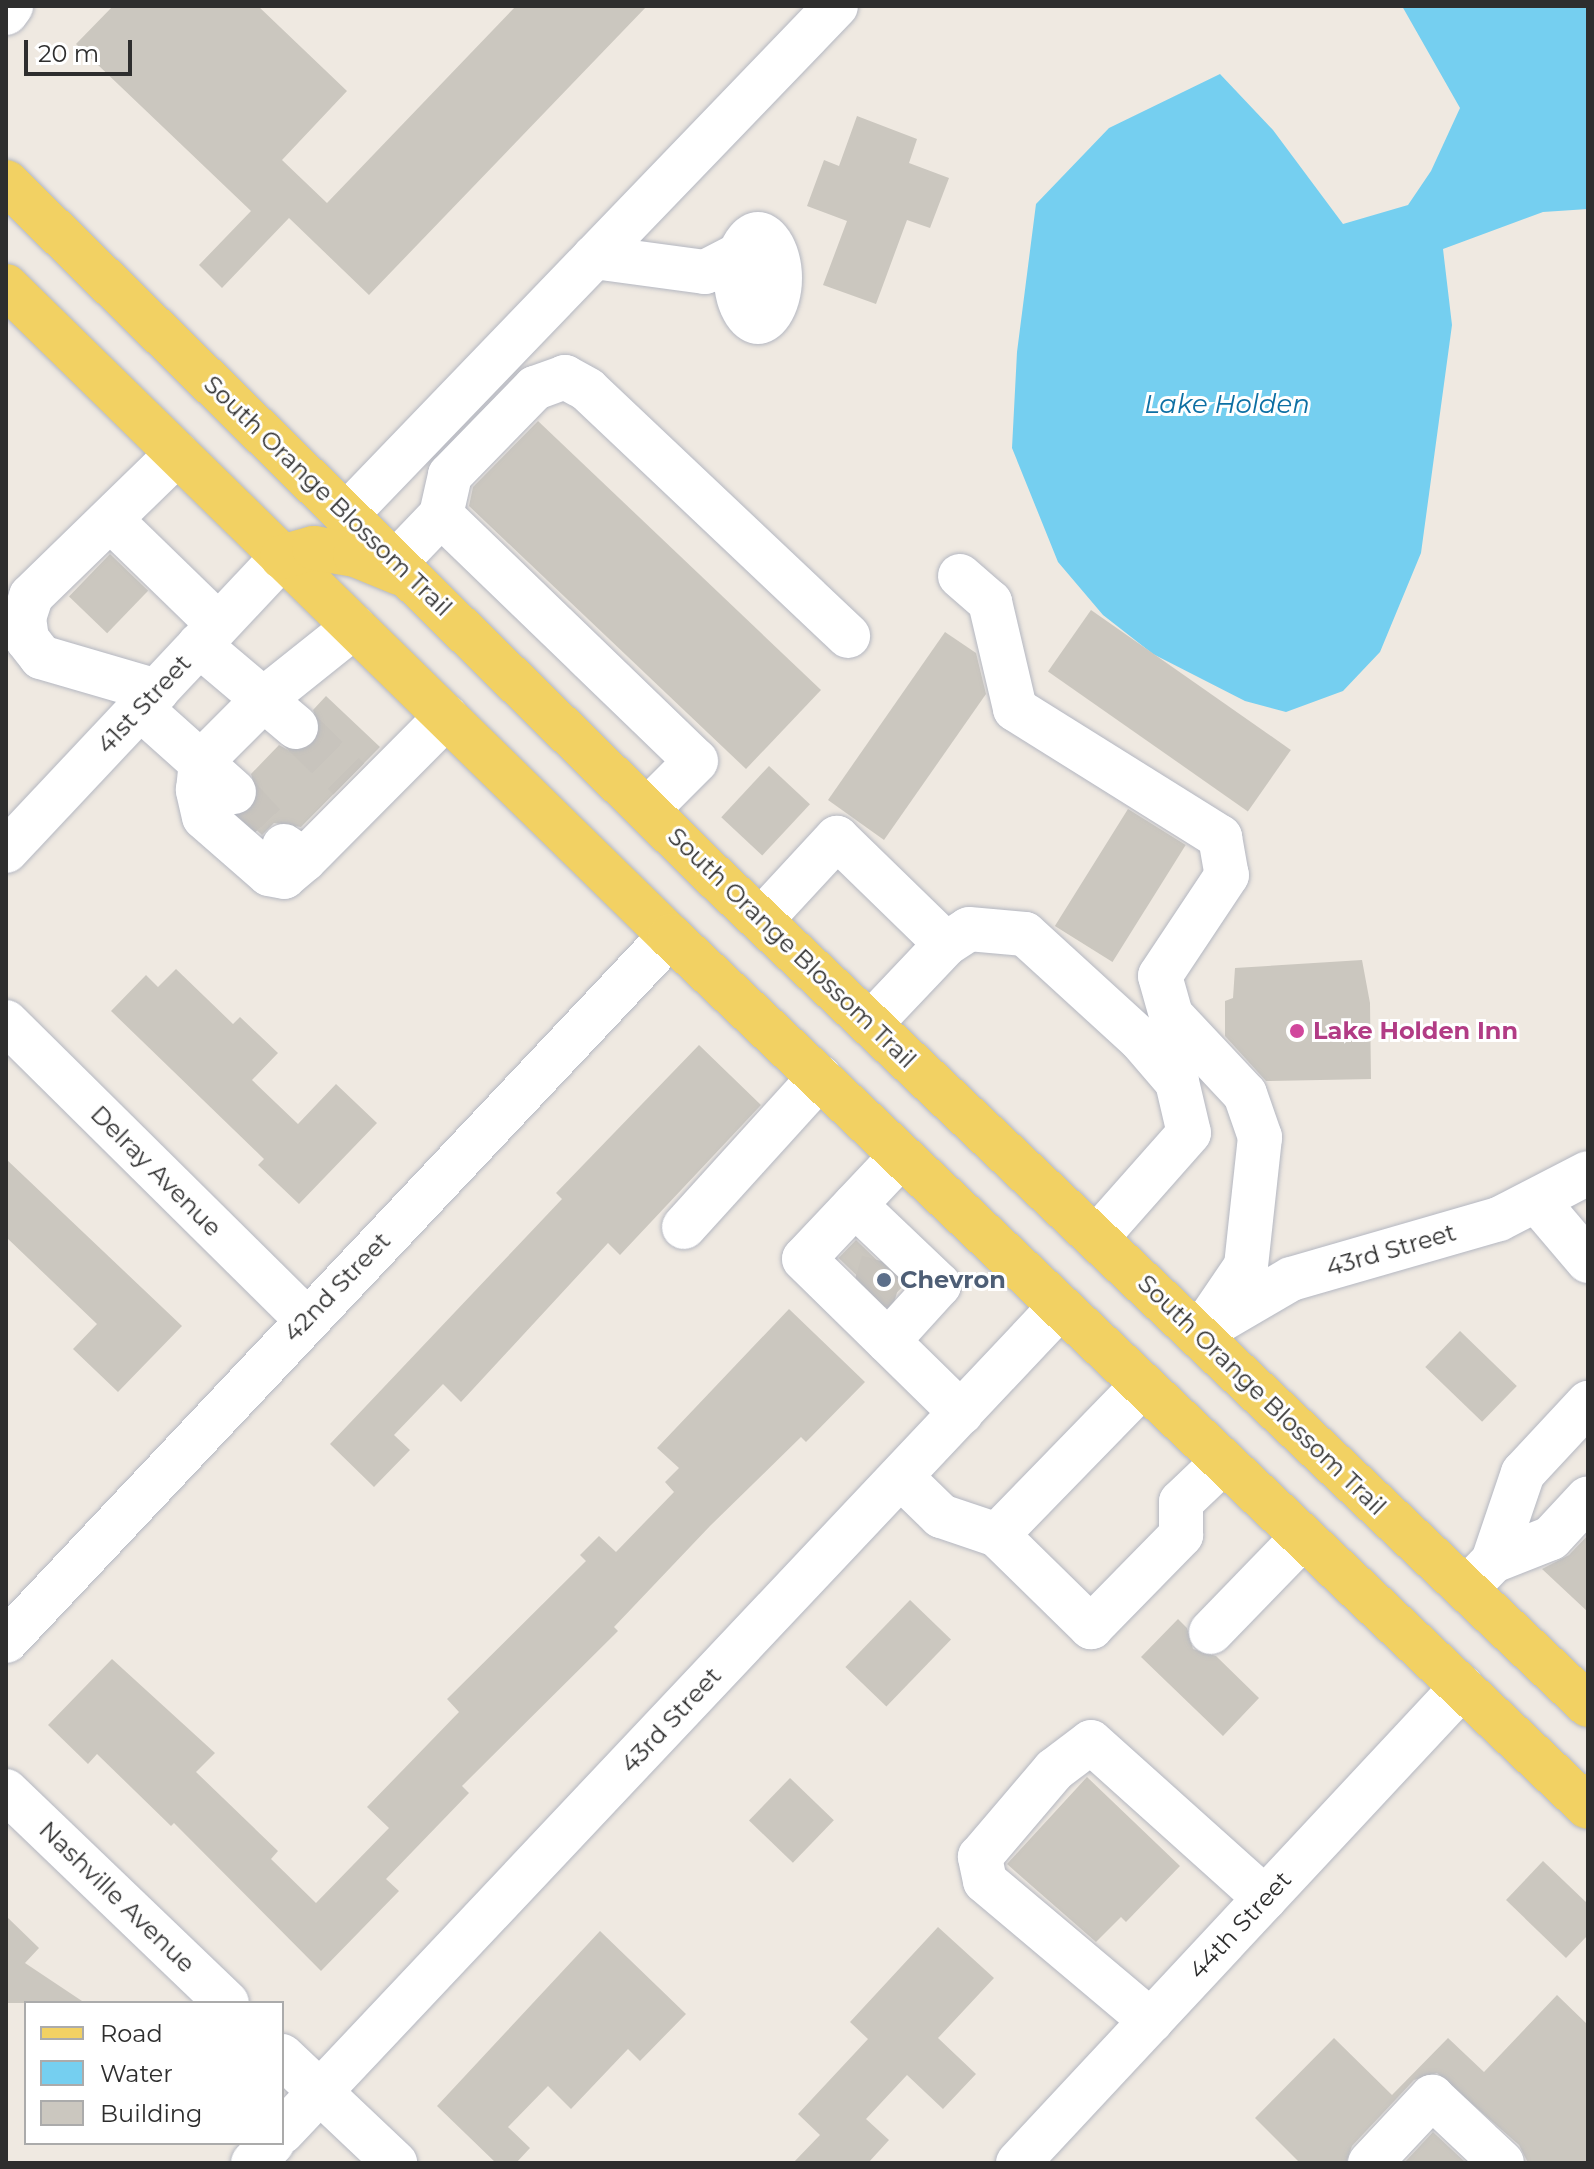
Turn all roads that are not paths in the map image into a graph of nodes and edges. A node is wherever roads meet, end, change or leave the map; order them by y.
1 (11, 6) edge
2 (836, 6) edge
3 (6, 13) edge
4 (6, 182) edge
5 (738, 255) dead end
6 (594, 257) junction
7 (6, 286) edge
8 (177, 454) junction
9 (347, 514) junction
10 (441, 515) junction
11 (112, 521) junction
12 (282, 557) junction
13 (406, 571) junction
14 (960, 576) dead end
15 (354, 627) junction
16 (209, 635) junction
17 (848, 636) dead end
18 (265, 698) junction
19 (148, 699) junction
20 (446, 717) junction
21 (296, 727) tunnel mouth
22 (201, 762) junction
23 (234, 792) tunnel mouth
24 (647, 810) junction
25 (6, 851) edge
26 (761, 920) junction
27 (670, 936) junction
28 (946, 944) junction
29 (6, 1022) edge
30 (871, 1023) junction
31 (820, 1077) junction
32 (901, 1156) junction
33 (1588, 1173) edge
34 (1537, 1201) junction
35 (855, 1205) junction
36 (684, 1227) dead end
37 (1097, 1237) junction
38 (1588, 1261) edge
39 (880, 1293) junction
40 (1059, 1308) junction
41 (306, 1319) junction
42 (1199, 1335) junction
43 (1142, 1386) junction
44 (1588, 1403) edge
45 (961, 1413) junction
46 (1223, 1462) junction
47 (901, 1477) junction
48 (1588, 1498) edge
49 (1181, 1502) junction
50 (997, 1535) junction
51 (1303, 1537) junction
52 (1138, 1558) junction
53 (1480, 1575) junction
54 (1211, 1632) dead end
55 (6, 1641) edge
56 (1462, 1687) junction
57 (1582, 1687) edge
58 (6, 1791) edge
59 (1588, 1807) edge
60 (1265, 1898) junction
61 (225, 2001) edge
62 (1151, 2021) junction
63 (284, 2058) edge
64 (320, 2092) junction
65 (284, 2130) edge
66 (270, 2145) edge
67 (1489, 2158) edge
68 (253, 2163) edge
69 (395, 2163) edge
70 (1018, 2163) edge
71 (1370, 2163) edge

1 - 3 street
2 - 6 street
4 - 9 main road, South Orange Blossom Trail
5 - 6 street
6 - 9 street
7 - 8 main road
8 - 11 street
8 - 12 main road
9 - 13 main road, South Orange Blossom Trail
10 - 13 street
10 - 17 street
10 - 24 street
11 - 16 street
11 - 19 street
12 - 13 main road
12 - 15 main road
12 - 16 street, 41st Street
13 - 24 main road, South Orange Blossom Trail
14 - 42 street
15 - 18 street
15 - 20 main road
16 - 18 street
16 - 19 street, 41st Street
18 - 21 street
18 - 22 street
19 - 22 street
19 - 25 street, 41st Street
20 - 22 street
20 - 27 main road
22 - 23 street
24 - 26 main road, South Orange Blossom Trail
26 - 28 street
26 - 30 main road, South Orange Blossom Trail
27 - 31 main road
27 - 41 street, 42nd Street
28 - 30 street
28 - 37 street
29 - 41 street, Delray Avenue
30 - 37 main road, South Orange Blossom Trail
31 - 32 main road
31 - 36 street
32 - 35 street
32 - 40 main road
33 - 34 street, 43rd Street
34 - 38 street
34 - 42 street, 43rd Street
35 - 39 street
35 - 39 street
37 - 42 main road, South Orange Blossom Trail
39 - 45 street
40 - 43 main road
40 - 45 street, 43rd Street
41 - 55 street, 42nd Street
42 - 53 main road, South Orange Blossom Trail
43 - 46 main road
43 - 50 street
44 - 53 street
45 - 47 street, 43rd Street
46 - 49 street
46 - 51 main road
47 - 50 street
47 - 64 street, 43rd Street
48 - 53 street
49 - 52 street
49 - 52 street
50 - 52 street
51 - 54 street
51 - 56 main road
53 - 57 main road, South Orange Blossom Trail
56 - 59 main road
56 - 60 street, 44th Street
58 - 61 street, Nashville Avenue
60 - 62 street, 44th Street
60 - 62 street
62 - 70 street, 44th Street
63 - 64 street
64 - 65 street, 43rd Street
64 - 69 street
66 - 68 street
67 - 71 street

